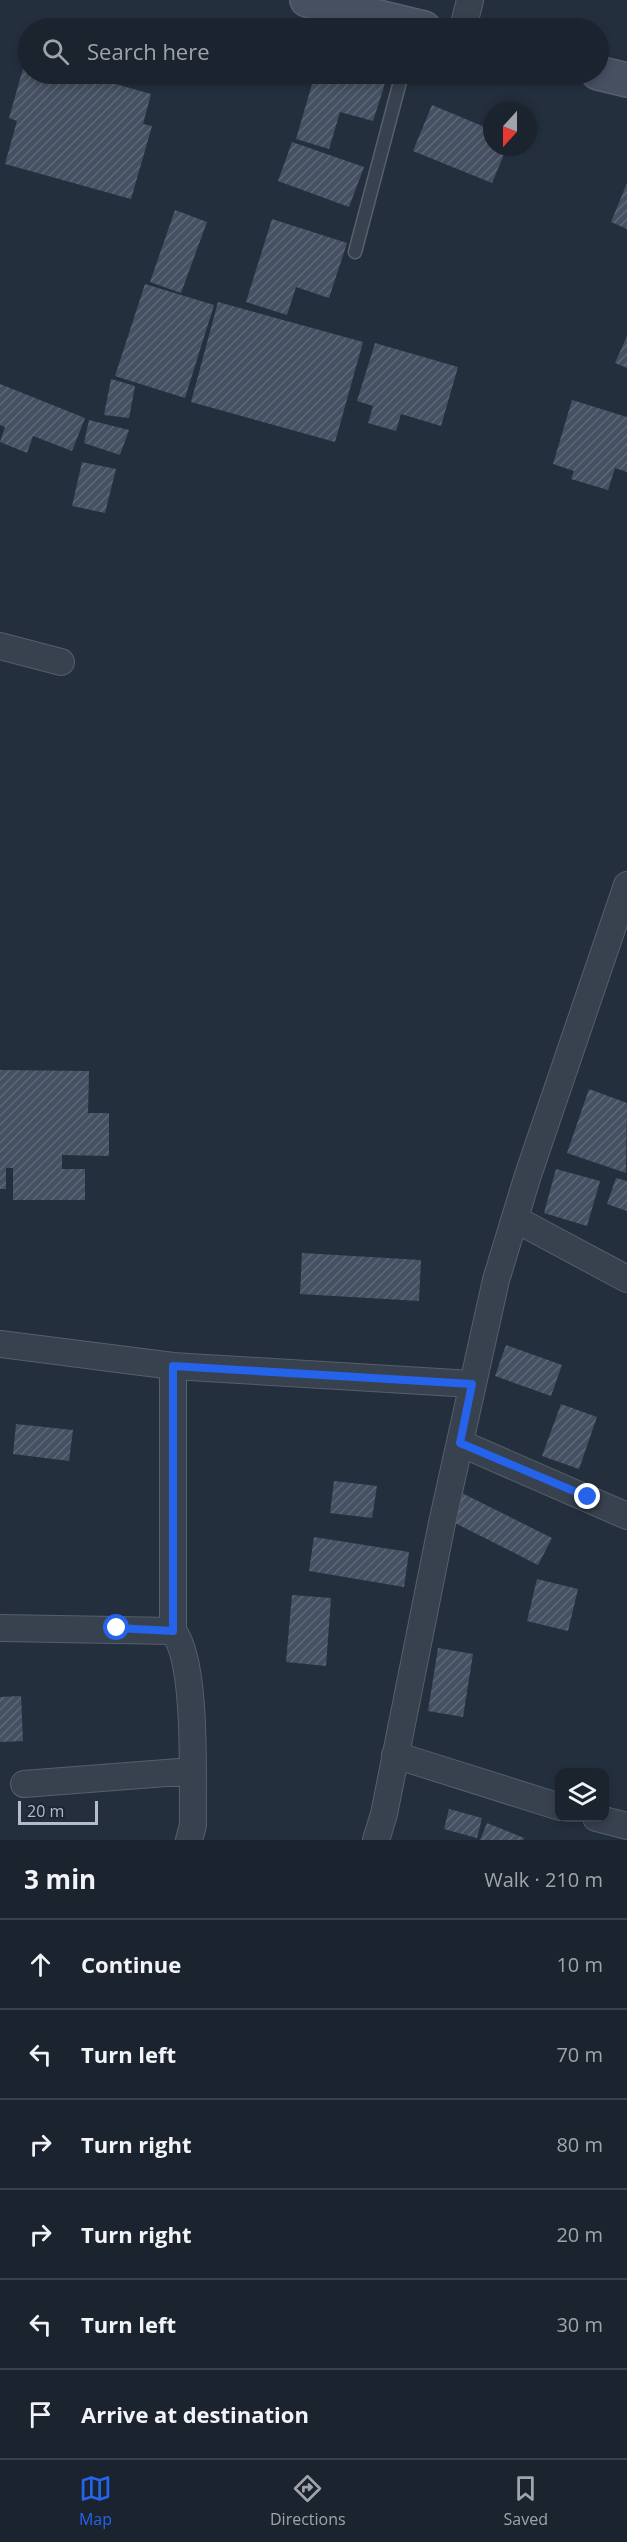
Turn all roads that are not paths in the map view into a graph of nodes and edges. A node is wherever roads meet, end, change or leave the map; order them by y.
1 (307, 0) edge
2 (470, 0) edge
3 (378, 18) edge
4 (466, 18) edge
5 (609, 76) edge
6 (627, 80) edge
7 (399, 84) edge
8 (355, 252) dead end
9 (0, 646) edge
10 (61, 662) dead end
11 (626, 888) edge
12 (515, 1219) junction
13 (627, 1280) edge
14 (0, 1344) edge
15 (173, 1366) junction
16 (472, 1384) junction
17 (460, 1443) junction
18 (627, 1516) edge
19 (0, 1628) edge
20 (173, 1631) junction
21 (395, 1755) junction
22 (192, 1771) junction
23 (24, 1784) dead end
24 (555, 1805) edge
25 (609, 1821) edge
26 (627, 1826) edge
27 (189, 1840) edge
28 (376, 1840) edge

1 - 3 main road
2 - 4 street
5 - 6 main road
7 - 8 lane
9 - 10 street
11 - 12 street
12 - 13 street
12 - 16 street
14 - 15 street
15 - 16 street
15 - 20 street
16 - 17 street
17 - 18 street
17 - 21 street
19 - 20 street
20 - 22 street
21 - 24 street
21 - 28 street
22 - 23 street
22 - 27 street
25 - 26 street

